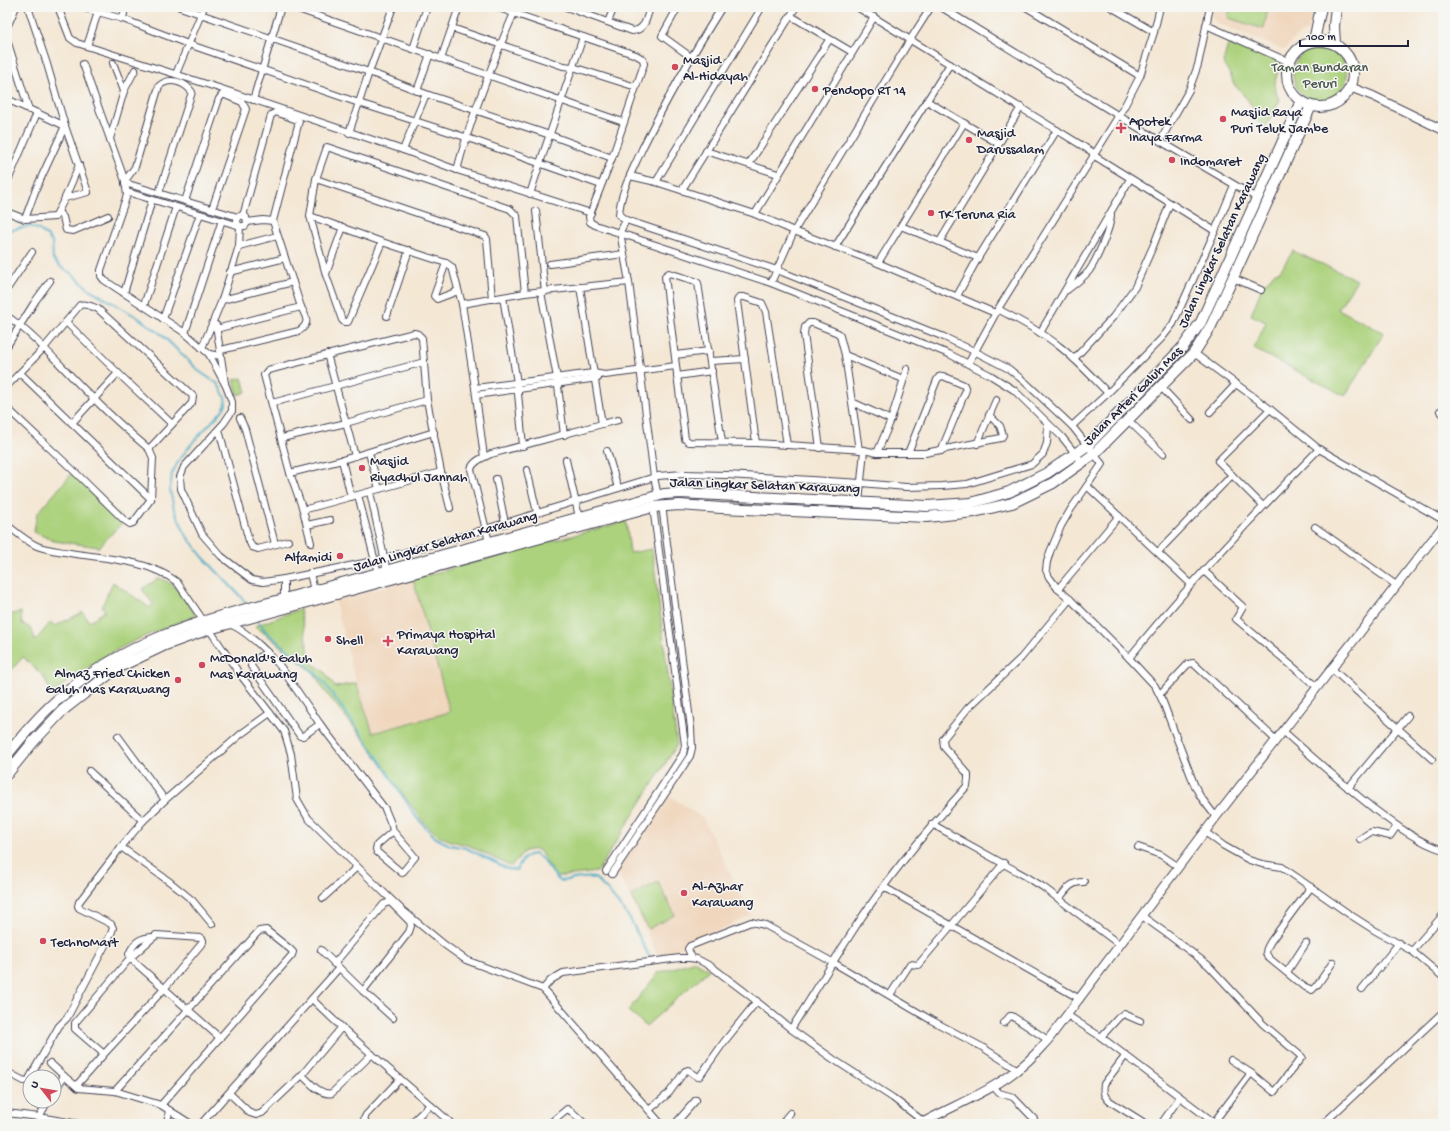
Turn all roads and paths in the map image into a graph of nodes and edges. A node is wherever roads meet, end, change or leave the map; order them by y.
1 (16, 7) edge
2 (28, 7) edge
3 (58, 7) edge
4 (80, 7) edge
5 (125, 7) edge
6 (180, 7) edge
7 (204, 7) edge
8 (281, 7) edge
9 (292, 7) edge
10 (393, 7) edge
11 (427, 7) edge
12 (459, 7) edge
13 (496, 7) edge
14 (566, 7) edge
15 (614, 7) edge
16 (650, 7) edge
17 (678, 7) edge
18 (722, 7) edge
19 (762, 7) edge
20 (796, 7) edge
21 (857, 7) edge
22 (931, 7) edge
23 (941, 7) edge
24 (1026, 7) edge
25 (1111, 7) edge
26 (1160, 7) edge
27 (1210, 7) edge
28 (1321, 7) edge
29 (1336, 7) edge
30 (584, 10) edge
31 (98, 12) junction
32 (514, 13) junction
33 (200, 14) junction
34 (791, 16) junction
35 (874, 17) junction
36 (123, 19) junction
37 (608, 22) junction
38 (1206, 25) junction
39 (7, 27) edge
40 (452, 28) junction
41 (1154, 32) junction
42 (583, 37) junction
43 (382, 38) junction
44 (271, 39) junction
45 (7, 40) edge
46 (830, 40) junction
47 (910, 40) junction
48 (1314, 41) junction
49 (188, 44) junction
50 (1334, 44) junction
51 (501, 45) junction
52 (87, 46) junction
53 (413, 49) junction
54 (852, 52) junction
55 (430, 54) junction
56 (691, 57) junction
57 (441, 59) junction
58 (1289, 62) junction
59 (113, 63) dead end
60 (83, 64) dead end
61 (950, 64) junction
62 (573, 67) junction
63 (135, 70) dead end
64 (262, 70) junction
65 (369, 72) junction
66 (176, 74) junction
67 (489, 75) junction
68 (1140, 76) junction
69 (636, 87) junction
70 (1350, 87) junction
71 (124, 90) junction
72 (417, 91) junction
73 (426, 94) junction
74 (8, 100) edge
75 (253, 100) junction
76 (561, 100) junction
77 (927, 101) junction
78 (1301, 101) junction
79 (359, 103) junction
80 (1311, 106) junction
81 (7, 107) edge
82 (1021, 107) junction
83 (30, 110) junction
84 (475, 110) junction
85 (37, 113) junction
86 (1119, 116) junction
87 (416, 120) junction
88 (623, 122) junction
89 (964, 123) junction
90 (65, 126) junction
91 (1057, 130) junction
92 (1443, 130) edge
93 (350, 133) junction
94 (550, 135) junction
95 (466, 137) junction
96 (110, 139) junction
97 (1160, 141) junction
98 (999, 144) junction
99 (403, 150) junction
100 (706, 151) junction
101 (1094, 154) junction
102 (612, 158) junction
103 (540, 163) junction
104 (749, 164) junction
105 (79, 165) junction
106 (457, 170) junction
107 (778, 174) junction
108 (630, 176) junction
109 (316, 179) junction
110 (1130, 180) junction
111 (125, 182) junction
112 (656, 182) junction
113 (7, 183) edge
114 (601, 185) junction
115 (1234, 185) junction
116 (682, 190) junction
117 (127, 192) junction
118 (159, 193) junction
119 (530, 194) junction
120 (65, 198) junction
121 (1258, 198) junction
122 (152, 200) junction
123 (185, 201) junction
124 (1170, 202) junction
125 (176, 207) junction
126 (212, 209) junction
127 (536, 210) dead end
128 (7, 212) edge
129 (58, 212) junction
130 (591, 213) junction
131 (200, 214) junction
132 (755, 214) junction
133 (1110, 214) junction
134 (108, 216) dead end
135 (310, 216) junction
136 (241, 217) junction
137 (25, 219) junction
138 (222, 220) junction
139 (626, 220) junction
140 (273, 221) junction
141 (247, 222) junction
142 (239, 225) junction
143 (901, 226) junction
144 (343, 227) junction
145 (794, 231) junction
146 (1215, 231) junction
147 (620, 232) junction
148 (277, 236) junction
149 (940, 241) junction
150 (382, 242) junction
151 (239, 246) junction
152 (835, 246) junction
153 (410, 250) junction
154 (32, 252) dead end
155 (624, 254) junction
156 (285, 258) junction
157 (978, 258) junction
158 (446, 263) junction
159 (878, 263) junction
160 (550, 264) dead end
161 (777, 270) junction
162 (230, 272) junction
163 (326, 275) junction
164 (1233, 278) junction
165 (50, 281) dead end
166 (293, 282) junction
167 (629, 282) junction
168 (771, 283) junction
169 (580, 287) junction
170 (7, 289) edge
171 (1261, 290) dead end
172 (458, 291) junction
173 (543, 292) junction
174 (1064, 292) junction
175 (124, 293) junction
176 (525, 294) junction
177 (957, 296) junction
178 (503, 297) junction
179 (492, 299) junction
180 (222, 300) junction
181 (462, 304) junction
182 (144, 306) junction
183 (301, 306) junction
184 (996, 311) junction
185 (7, 316) edge
186 (215, 316) junction
187 (387, 316) dead end
188 (163, 319) junction
189 (66, 322) junction
190 (20, 325) junction
191 (216, 329) junction
192 (185, 333) junction
193 (1040, 333) junction
194 (7, 346) edge
195 (44, 348) junction
196 (202, 348) junction
197 (709, 351) junction
198 (974, 351) junction
199 (221, 353) junction
200 (1194, 353) junction
201 (209, 354) junction
202 (326, 354) junction
203 (675, 355) junction
204 (845, 355) junction
205 (745, 359) junction
206 (1074, 359) junction
207 (711, 361) junction
208 (424, 362) junction
209 (968, 364) junction
210 (676, 366) junction
211 (907, 369) dead end
212 (640, 371) junction
213 (712, 371) junction
214 (20, 373) junction
215 (118, 374) junction
216 (594, 376) junction
217 (677, 376) junction
218 (903, 379) junction
219 (558, 381) junction
220 (1236, 384) junction
221 (7, 386) edge
222 (226, 386) junction
223 (335, 386) junction
224 (518, 387) junction
225 (1161, 387) junction
226 (475, 388) junction
227 (1108, 393) junction
228 (476, 395) junction
229 (94, 400) junction
230 (427, 400) junction
231 (996, 400) dead end
232 (852, 402) junction
233 (272, 403) junction
234 (7, 408) edge
235 (1270, 409) junction
236 (1210, 412) dead end
237 (989, 415) junction
238 (240, 418) dead end
239 (618, 420) dead end
240 (891, 420) junction
241 (1128, 420) junction
242 (1192, 420) dead end
243 (72, 423) junction
244 (346, 423) junction
245 (172, 424) junction
246 (602, 424) junction
247 (1048, 424) junction
248 (1072, 426) junction
249 (218, 430) junction
250 (434, 432) junction
251 (564, 434) junction
252 (282, 438) junction
253 (722, 442) junction
254 (756, 443) junction
255 (977, 444) junction
256 (787, 445) junction
257 (1088, 445) junction
258 (523, 446) junction
259 (820, 448) junction
260 (149, 449) junction
261 (1319, 449) junction
262 (862, 450) junction
263 (607, 451) dead end
264 (941, 451) junction
265 (878, 452) junction
266 (369, 453) junction
267 (908, 453) junction
268 (1076, 454) junction
269 (1094, 454) junction
270 (1163, 454) dead end
271 (355, 456) junction
272 (484, 457) junction
273 (342, 460) junction
274 (566, 460) dead end
275 (1082, 462) junction
276 (527, 470) dead end
277 (441, 472) junction
278 (290, 473) junction
279 (1232, 475) junction
280 (654, 477) junction
281 (496, 479) dead end
282 (861, 483) junction
283 (1087, 486) junction
284 (618, 488) junction
285 (379, 489) junction
286 (370, 492) junction
287 (355, 496) junction
288 (658, 496) junction
289 (151, 498) junction
290 (818, 499) junction
291 (575, 501) junction
292 (859, 502) junction
293 (658, 506) junction
294 (1263, 506) junction
295 (450, 508) dead end
296 (303, 510) junction
297 (817, 511) junction
298 (537, 512) junction
299 (375, 516) junction
300 (1119, 516) junction
301 (579, 517) junction
302 (365, 519) junction
303 (330, 520) dead end
304 (1443, 520) edge
305 (664, 522) junction
306 (505, 523) junction
307 (7, 525) edge
308 (306, 525) junction
309 (656, 525) junction
310 (1443, 526) edge
311 (1315, 527) dead end
312 (486, 529) junction
313 (288, 541) dead end
314 (489, 542) junction
315 (311, 543) dead end
316 (275, 544) junction
317 (1158, 552) junction
318 (384, 558) junction
319 (374, 560) junction
320 (1204, 571) junction
321 (382, 572) junction
322 (310, 573) junction
323 (284, 579) junction
324 (1191, 584) junction
325 (1396, 585) junction
326 (1058, 589) junction
327 (314, 591) junction
328 (1070, 598) junction
329 (284, 599) junction
330 (268, 608) junction
331 (203, 621) junction
332 (230, 624) junction
333 (209, 630) junction
334 (267, 652) junction
335 (1130, 658) junction
336 (1331, 668) junction
337 (1317, 687) junction
338 (1160, 694) junction
339 (270, 713) junction
340 (1408, 716) dead end
341 (320, 724) junction
342 (1397, 729) junction
343 (1283, 731) junction
344 (118, 736) dead end
345 (1276, 740) junction
346 (7, 755) edge
347 (1432, 759) dead end
348 (89, 771) dead end
349 (7, 774) edge
350 (1348, 788) junction
351 (165, 800) junction
352 (1216, 818) junction
353 (143, 821) junction
354 (932, 824) junction
355 (1397, 826) junction
356 (393, 831) junction
357 (1205, 832) junction
358 (1360, 838) dead end
359 (121, 847) junction
360 (1138, 847) dead end
361 (1443, 850) edge
362 (622, 852) junction
363 (1004, 863) junction
364 (1179, 867) junction
365 (357, 868) junction
366 (609, 872) dead end
367 (1084, 882) dead end
368 (884, 887) junction
369 (1311, 887) junction
370 (323, 898) dead end
371 (1059, 899) junction
372 (1443, 915) edge
373 (1142, 916) junction
374 (212, 924) dead end
375 (952, 926) junction
376 (1306, 943) dead end
377 (1399, 943) junction
378 (1120, 945) junction
379 (321, 950) dead end
380 (1412, 951) junction
381 (130, 958) junction
382 (692, 958) junction
383 (1333, 962) dead end
384 (834, 963) junction
385 (337, 966) junction
386 (1287, 972) junction
387 (1443, 977) edge
388 (164, 989) junction
389 (543, 989) junction
390 (1362, 989) dead end
391 (363, 991) junction
392 (890, 995) junction
393 (312, 999) junction
394 (1080, 999) junction
395 (757, 1001) junction
396 (188, 1010) junction
397 (1443, 1012) edge
398 (1067, 1015) junction
399 (393, 1018) dead end
400 (1140, 1021) dead end
401 (1004, 1023) dead end
402 (341, 1028) junction
403 (791, 1029) junction
404 (1101, 1037) junction
405 (220, 1038) junction
406 (1048, 1040) junction
407 (104, 1054) junction
408 (372, 1054) junction
409 (1126, 1055) junction
410 (1231, 1060) dead end
411 (50, 1064) dead end
412 (35, 1069) edge
413 (1018, 1070) junction
414 (7, 1072) edge
415 (1251, 1073) junction
416 (302, 1074) junction
417 (64, 1076) junction
418 (62, 1079) edge
419 (400, 1079) junction
420 (22, 1080) edge
421 (76, 1086) junction
422 (993, 1086) junction
423 (114, 1091) junction
424 (229, 1093) junction
425 (1180, 1097) junction
426 (696, 1100) dead end
427 (161, 1105) junction
428 (430, 1105) junction
429 (44, 1109) edge
430 (169, 1110) junction
431 (649, 1110) junction
432 (790, 1112) dead end
433 (7, 1113) edge
434 (39, 1117) junction
435 (1034, 1119) dead end
436 (1143, 1122) dead end
437 (922, 1123) edge
438 (1215, 1123) edge
439 (79, 1124) edge
440 (167, 1124) edge
441 (191, 1124) edge
442 (201, 1124) edge
443 (367, 1124) edge
444 (410, 1124) edge
445 (452, 1124) edge
446 (549, 1124) edge
447 (585, 1124) edge
448 (661, 1124) edge
449 (675, 1124) edge
450 (789, 1124) edge
451 (1161, 1124) edge
452 (1323, 1124) edge

1 - 39 street
2 - 90 street
3 - 52 street
4 - 31 street
5 - 36 street
6 - 33 street
7 - 33 street
8 - 44 street
9 - 43 street
10 - 43 street
11 - 53 street
12 - 40 street
13 - 32 street
14 - 30 street
15 - 37 street
16 - 37 street
17 - 56 street
18 - 56 street
19 - 112 street
20 - 34 street
21 - 35 street
22 - 47 street
23 - 86 street
24 - 68 street
25 - 41 street
26 - 41 street
27 - 38 street
28 - 48 main road
29 - 50 main road
30 - 37 street
31 - 36 street
31 - 52 street
32 - 42 street
32 - 51 street
33 - 44 street
33 - 49 street
34 - 46 street
34 - 100 street
35 - 47 street
35 - 54 street
36 - 49 street
38 - 58 street
38 - 97 street
40 - 51 street
40 - 57 street
41 - 68 street
42 - 62 street
42 - 69 street
43 - 53 street
43 - 65 street
44 - 64 street
44 - 65 street
45 - 83 street
46 - 54 street
46 - 104 street
47 - 61 street
47 - 145 street
48 - 50 main road
48 - 58 main road
49 - 64 street
49 - 66 street
50 - 70 main road
51 - 62 street
51 - 67 street
52 - 66 street
53 - 55 street
54 - 107 street
55 - 57 street
55 - 72 street
56 - 108 street
57 - 67 street
58 - 78 main road
59 - 71 street
60 - 96 street
61 - 77 street
61 - 82 street
62 - 69 street
62 - 76 street
63 - 71 street
64 - 75 street
64 - 79 street
65 - 72 street
65 - 79 street
66 - 75 street
67 - 76 street
67 - 84 street
68 - 86 street
69 - 88 street
70 - 80 main road
70 - 92 street
71 - 96 street
72 - 73 street
73 - 84 street
73 - 87 street
74 - 81 street
74 - 83 street
75 - 93 street
76 - 88 street
76 - 94 street
77 - 89 street
77 - 152 street
78 - 80 main road
78 - 121 main road, Jalan Lingkar Selatan Karawang
79 - 87 street
79 - 93 street
80 - 164 main road, Jalan Arteri Galuh Mas
82 - 91 street
82 - 98 street
83 - 85 street
84 - 94 street
84 - 95 street
85 - 90 street
85 - 113 street
86 - 97 street
86 - 101 street
87 - 95 street
87 - 99 street
88 - 102 street
89 - 98 street
89 - 143 street
90 - 105 street
90 - 137 street
91 - 101 street
91 - 157 street
93 - 99 street
94 - 102 street
94 - 103 street
95 - 103 street
95 - 106 street
96 - 111 street
97 - 115 street
98 - 149 street
99 - 106 street
100 - 104 street
100 - 116 street
101 - 110 street
101 - 184 street
102 - 114 street
103 - 114 street
103 - 119 street
104 - 107 street
105 - 120 street
105 - 120 street
106 - 119 street
107 - 132 street
108 - 112 street
108 - 139 street
109 - 135 street
109 - 176 street
109 - 179 street
110 - 124 street
110 - 133 street
111 - 117 street
111 - 118 street
111 - 118 street
112 - 116 street
114 - 130 street
115 - 121 street
115 - 146 street
116 - 132 street
117 - 122 street
117 - 175 street
118 - 123 street
119 - 130 street
120 - 129 street
121 - 257 main road, Jalan Lingkar Selatan Karawang
122 - 125 street
122 - 175 street
123 - 126 street
123 - 126 street
124 - 146 street
124 - 206 street
125 - 131 street
125 - 182 street
126 - 136 street
127 - 173 street
128 - 137 street
129 - 134 street
129 - 137 street
130 - 147 street
131 - 138 street
131 - 188 street
132 - 145 street
133 - 174 street
133 - 174 street
135 - 144 street
135 - 163 street
136 - 140 street
136 - 141 street
136 - 142 street
138 - 142 street
138 - 192 street
139 - 147 street
139 - 161 street
140 - 141 street
140 - 148 street
141 - 142 street
142 - 151 street
143 - 149 street
143 - 159 street
144 - 150 street
144 - 163 street
145 - 152 street
145 - 161 street
146 - 227 street
147 - 155 street
147 - 168 street
148 - 151 street
148 - 156 street
149 - 157 street
150 - 153 street
150 - 163 street
151 - 162 street
152 - 159 street
153 - 158 street
153 - 187 street
154 - 170 street
155 - 160 street
155 - 167 street
156 - 162 street
156 - 166 street
157 - 177 street
158 - 172 street
158 - 172 street
159 - 177 street
161 - 168 street
161 - 198 street
162 - 180 street
164 - 171 street
164 - 200 main road, Jalan Arteri Galuh Mas
165 - 190 street
166 - 180 street
166 - 183 street
167 - 169 street
167 - 212 street
168 - 209 street
169 - 173 street
169 - 216 street
172 - 181 street
173 - 176 street
173 - 219 street
174 - 193 street
175 - 182 street
176 - 178 street
177 - 184 street
178 - 179 street
178 - 224 street
179 - 181 street
180 - 186 street
181 - 226 street
182 - 188 street
183 - 191 street
183 - 199 street
184 - 193 street
184 - 198 street
185 - 190 street
186 - 191 street
186 - 196 street
188 - 192 street
189 - 195 street
189 - 215 street
189 - 245 street
190 - 194 street
190 - 195 street
191 - 199 street
192 - 196 street
193 - 206 street
195 - 214 street
195 - 229 street
196 - 201 street
197 - 203 street
197 - 203 street
197 - 207 street
198 - 209 street
198 - 248 street
199 - 201 street
199 - 222 street
200 - 220 street
200 - 225 main road, Jalan Arteri Galuh Mas
201 - 222 street
202 - 208 street
202 - 223 street
202 - 233 street
203 - 210 street
204 - 218 street
204 - 232 street
204 - 259 street
205 - 207 street
205 - 254 street
205 - 256 street
206 - 227 street
207 - 213 street
208 - 223 street
208 - 230 street
209 - 247 street
210 - 212 street
210 - 217 street
211 - 218 street
212 - 216 street
212 - 280 street
213 - 217 street
213 - 253 street
214 - 221 street
214 - 243 street
215 - 229 street
215 - 245 street
216 - 219 street
216 - 246 street
217 - 253 street
218 - 240 street
219 - 224 street
219 - 251 street
220 - 235 street
220 - 236 street
222 - 249 street
223 - 233 street
223 - 244 street
224 - 226 street
224 - 228 street
224 - 258 street
225 - 241 main road, Jalan Arteri Galuh Mas
225 - 242 street
226 - 228 street
227 - 248 street
228 - 272 street
229 - 243 street
229 - 260 street
230 - 244 street
230 - 250 street
231 - 237 street
232 - 240 street
232 - 262 street
233 - 252 street
234 - 289 street
235 - 261 street
235 - 279 street
237 - 255 street
237 - 255 street
238 - 316 street
239 - 246 street
240 - 265 street
241 - 269 main road, Jalan Arteri Galuh Mas
241 - 270 street
243 - 289 street
244 - 252 street
244 - 271 street
245 - 260 street
246 - 251 street
247 - 268 street
247 - 282 street
248 - 257 street
249 - 316 street
249 - 323 street
250 - 266 street
250 - 277 street
251 - 258 street
252 - 278 street
253 - 254 street
254 - 256 street
255 - 264 street
256 - 259 street
257 - 268 main road, Jalan Lingkar Selatan Karawang
257 - 269 street
258 - 272 street
259 - 262 street
260 - 289 street
261 - 294 street
261 - 304 street
262 - 265 street
262 - 282 street
263 - 284 street
264 - 267 street
264 - 267 street
265 - 267 street
266 - 271 street
266 - 285 street
268 - 275 street
268 - 292 main road, Jalan Lingkar Selatan Karawang
269 - 275 main road, Jalan Arteri Galuh Mas
269 - 283 street
271 - 273 street
272 - 312 street
273 - 278 street
273 - 287 street
274 - 291 street
275 - 297 main road, Jalan Lingkar Selatan Karawang
276 - 298 street
277 - 285 street
277 - 295 street
278 - 296 street
279 - 294 street
279 - 317 street
280 - 282 street
280 - 284 street
280 - 288 street
281 - 306 street
282 - 292 street
283 - 300 street
283 - 326 street
284 - 291 street
285 - 286 street
286 - 287 street
286 - 299 street
287 - 296 street
287 - 302 street
288 - 290 main road, Jalan Lingkar Selatan Karawang
288 - 301 main road, Jalan Lingkar Selatan Karawang
290 - 292 main road, Jalan Lingkar Selatan Karawang
290 - 297 main road
291 - 298 street
291 - 301 street
293 - 297 main road, Jalan Lingkar Selatan Karawang
293 - 305 street
293 - 309 street
293 - 330 main road, Jalan Lingkar Selatan Karawang
294 - 320 street
296 - 308 street
298 - 306 street
299 - 302 street
299 - 318 street
300 - 317 street
300 - 326 street
301 - 314 main road, Jalan Lingkar Selatan Karawang
302 - 319 street
303 - 308 street
305 - 309 street
305 - 362 street
306 - 312 street
307 - 331 street
308 - 315 street
309 - 362 street
310 - 325 street
311 - 325 street
312 - 314 street
312 - 318 street
313 - 316 street
314 - 321 main road, Jalan Lingkar Selatan Karawang
317 - 324 street
318 - 319 street
318 - 321 street
319 - 321 street
319 - 322 street
320 - 324 street
320 - 337 street
321 - 327 main road, Jalan Lingkar Selatan Karawang
322 - 323 street
322 - 327 street
323 - 329 street
324 - 335 street
325 - 336 street
326 - 328 street
327 - 329 main road, Jalan Lingkar Selatan Karawang
328 - 335 street
328 - 354 street
329 - 330 main road, Jalan Lingkar Selatan Karawang
330 - 331 main road, Jalan Lingkar Selatan Karawang
330 - 332 main road, Jalan Lingkar Selatan Karawang
331 - 333 street
331 - 346 main road, Jalan Lingkar Selatan Karawang
332 - 333 main road, Jalan Lingkar Selatan Karawang
332 - 334 street
333 - 339 street
333 - 349 main road, Jalan Lingkar Selatan Karawang
334 - 341 street
334 - 341 street
335 - 338 street
336 - 337 street
336 - 342 street
337 - 343 street
338 - 345 street
338 - 352 street
339 - 351 street
339 - 365 street
340 - 342 street
341 - 356 street
342 - 347 street
342 - 350 street
343 - 345 street
343 - 350 street
344 - 351 street
345 - 352 street
348 - 353 street
350 - 355 street
351 - 353 street
352 - 357 street
353 - 359 street
354 - 363 street
354 - 368 street
355 - 358 street
355 - 361 street
356 - 356 street
357 - 364 street
357 - 369 street
359 - 374 street
359 - 412 street
360 - 364 street
362 - 366 street
363 - 371 street
363 - 375 street
364 - 373 street
365 - 370 street
365 - 389 street
367 - 371 street
368 - 375 street
368 - 384 street
369 - 377 street
369 - 386 street
371 - 378 street
372 - 380 street
373 - 378 street
373 - 415 street
375 - 392 street
375 - 394 street
376 - 386 street
377 - 380 street
377 - 390 street
378 - 394 street
379 - 385 street
380 - 387 street
381 - 388 street
381 - 388 street
381 - 407 street
382 - 384 street
382 - 389 street
382 - 395 street
383 - 386 street
384 - 392 street
384 - 403 street
385 - 391 street
385 - 391 street
385 - 393 street
388 - 396 street
388 - 407 street
389 - 431 street
391 - 399 street
392 - 413 street
393 - 402 street
393 - 424 street
394 - 398 street
395 - 403 street
395 - 431 street
396 - 405 street
396 - 405 street
396 - 423 street
397 - 452 street
398 - 404 street
398 - 406 street
400 - 404 street
401 - 406 street
402 - 408 street
402 - 416 street
403 - 437 street
404 - 409 street
405 - 427 street
406 - 413 street
407 - 421 street
408 - 416 street
408 - 419 street
409 - 425 street
409 - 436 street
410 - 415 street
411 - 417 street
413 - 422 street
414 - 420 street
415 - 438 street
416 - 424 street
417 - 418 street
417 - 421 street
419 - 428 street
419 - 443 street
421 - 423 street
422 - 435 street
422 - 437 street
423 - 427 street
424 - 442 street
425 - 438 street
425 - 451 street
426 - 449 street
427 - 430 street
428 - 444 street
428 - 445 street
429 - 434 street
430 - 440 street
430 - 441 street
431 - 448 street
432 - 450 street
433 - 434 street
434 - 439 street
446 - 447 street

